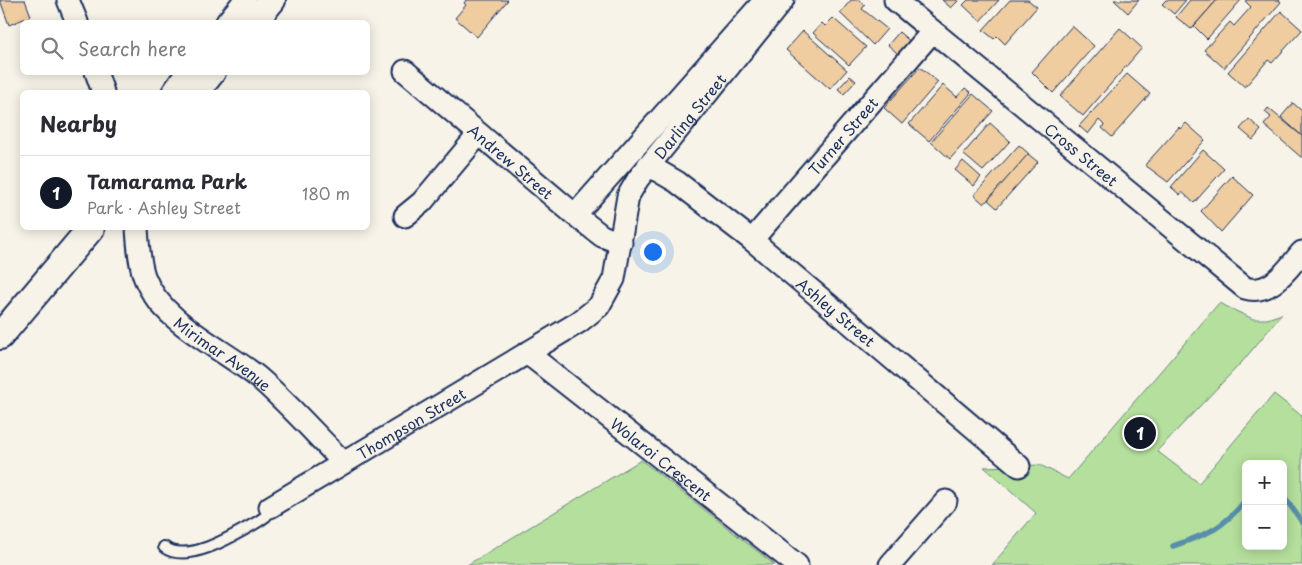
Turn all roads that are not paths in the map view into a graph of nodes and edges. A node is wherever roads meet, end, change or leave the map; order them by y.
1 (68, 0) edge
2 (245, 0) edge
3 (272, 0) edge
4 (765, 0) edge
5 (783, 0) edge
6 (895, 0) edge
7 (76, 20) edge
8 (229, 20) edge
9 (256, 20) edge
10 (932, 32) junction
11 (405, 71) dead end
12 (97, 75) edge
13 (185, 75) edge
14 (210, 75) edge
15 (102, 90) edge
16 (175, 90) edge
17 (198, 90) edge
18 (479, 134) junction
19 (648, 165) junction
20 (575, 214) junction
21 (405, 216) dead end
22 (89, 230) edge
23 (137, 230) edge
24 (752, 240) junction
25 (621, 243) junction
26 (1302, 252) edge
27 (0, 336) edge
28 (527, 353) junction
29 (343, 462) junction
30 (1019, 466) dead end
31 (946, 501) dead end
32 (270, 507) joint
33 (164, 546) dead end
34 (797, 565) edge
35 (890, 565) edge

1 - 7 street
2 - 8 street
3 - 9 street
4 - 20 street, Darling Street
5 - 19 street, Darling Street
6 - 10 street, Cross Street
10 - 24 street, Turner Street
10 - 26 street, Cross Street
11 - 18 street, Andrew Street
12 - 15 street
13 - 16 street
14 - 17 street
18 - 20 street, Andrew Street
18 - 21 street
19 - 24 street, Ashley Street
19 - 25 street, Darling Street
20 - 25 street, Andrew Street
22 - 27 street
23 - 29 street, Mirimar Avenue
24 - 30 street, Ashley Street
25 - 28 street, Thompson Street
28 - 29 street, Thompson Street
28 - 34 street, Wolaroi Crescent
29 - 32 street, Thompson Street
31 - 35 street
32 - 33 lane, Thompson Street

